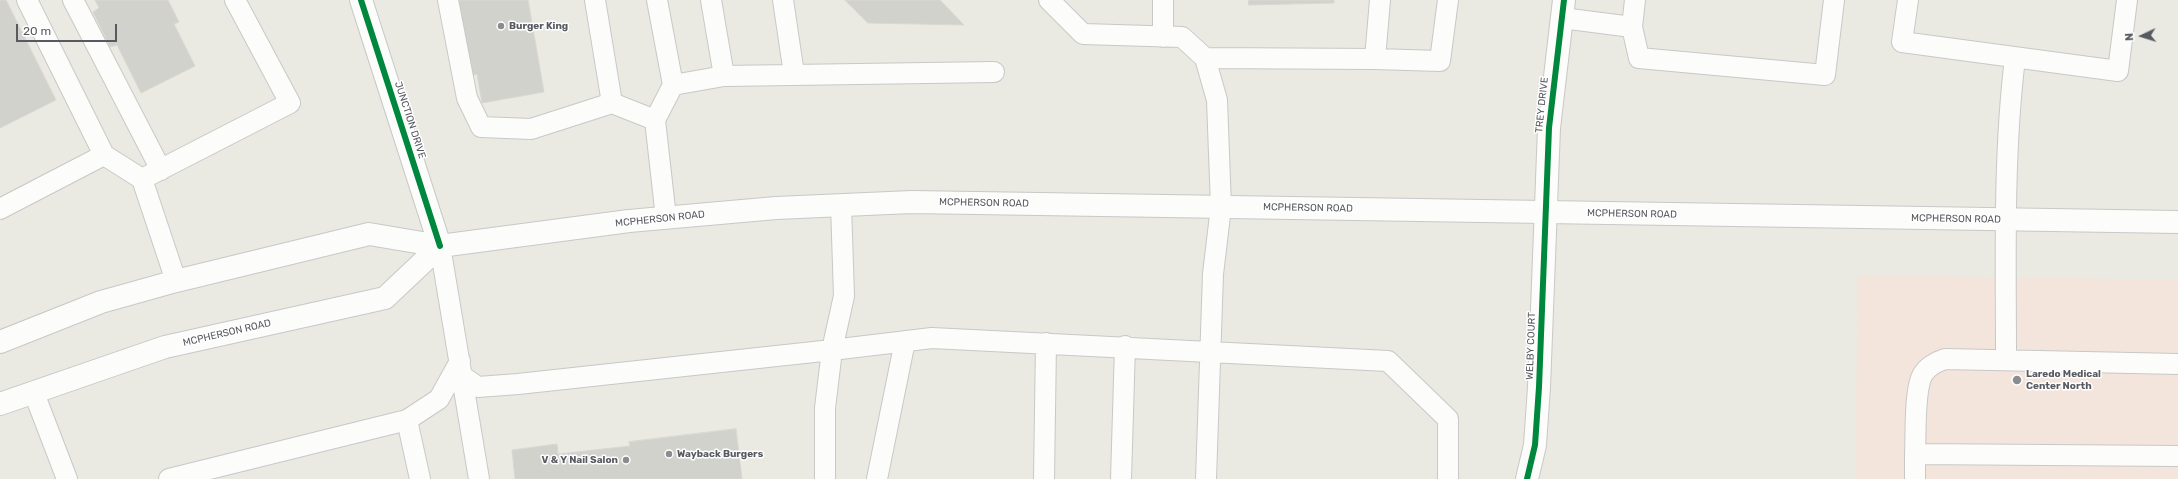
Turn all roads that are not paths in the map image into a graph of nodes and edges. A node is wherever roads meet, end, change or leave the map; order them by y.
1 (27, 0) edge
2 (73, 0) edge
3 (236, 0) edge
4 (360, 0) edge
5 (448, 0) edge
6 (595, 0) edge
7 (657, 0) edge
8 (712, 0) edge
9 (783, 0) edge
10 (1050, 0) edge
11 (1163, 0) edge
12 (1380, 0) edge
13 (1448, 0) edge
14 (1634, 0) edge
15 (1834, 0) edge
16 (1908, 0) edge
17 (2127, 0) edge
18 (1563, 9) edge
19 (1632, 27) junction
20 (1163, 37) junction
21 (1205, 58) junction
22 (2015, 58) junction
23 (1374, 59) junction
24 (994, 72) dead end
25 (794, 74) junction
26 (724, 76) junction
27 (673, 84) junction
28 (612, 103) junction
29 (655, 120) junction
30 (104, 155) junction
31 (161, 170) junction
32 (142, 179) junction
33 (841, 205) junction
34 (1221, 207) junction
35 (0, 209) edge
36 (1546, 212) junction
37 (666, 218) junction
38 (2006, 220) junction
39 (2178, 222) edge
40 (440, 246) junction
41 (176, 281) junction
42 (905, 341) junction
43 (0, 342) edge
44 (1046, 343) junction
45 (1125, 346) junction
46 (832, 350) junction
47 (1210, 353) junction
48 (2006, 360) junction
49 (2178, 364) edge
50 (461, 369) junction
51 (34, 393) junction
52 (0, 404) edge
53 (407, 420) junction
54 (1915, 454) junction
55 (2178, 456) edge
56 (67, 479) edge
57 (169, 479) edge
58 (420, 479) edge
59 (479, 479) edge
60 (825, 479) edge
61 (877, 479) edge
62 (1044, 479) edge
63 (1121, 479) edge
64 (1206, 479) edge
65 (1448, 479) edge
66 (1527, 479) edge
67 (1915, 479) edge

1 - 30 lane
2 - 31 lane
3 - 31 lane
4 - 40 main road, JUNCTION DRIVE
5 - 28 lane
6 - 28 lane
7 - 27 lane
8 - 26 lane
9 - 25 lane
10 - 20 lane
11 - 20 lane
12 - 23 lane
13 - 23 lane
14 - 19 lane
15 - 19 lane
16 - 22 lane
17 - 22 lane
18 - 19 lane
18 - 36 main road, TREY DRIVE
20 - 21 lane
21 - 23 lane
21 - 34 lane
22 - 38 lane
24 - 25 lane
25 - 26 lane
26 - 27 lane
27 - 29 lane
28 - 29 lane
29 - 37 lane
30 - 32 lane
30 - 35 lane
31 - 32 lane
32 - 41 lane
33 - 34 main road, MCPHERSON ROAD
33 - 37 main road, MCPHERSON ROAD
33 - 46 lane
34 - 36 main road, MCPHERSON ROAD
34 - 47 lane
36 - 38 main road, MCPHERSON ROAD
36 - 66 main road, WELBY COURT
37 - 40 main road, MCPHERSON ROAD
38 - 39 main road, MCPHERSON ROAD
38 - 48 lane
40 - 41 main road, MCPHERSON ROAD
40 - 50 lane
40 - 51 main road, MCPHERSON ROAD
41 - 43 main road, MCPHERSON ROAD
42 - 44 lane
42 - 46 lane
42 - 61 lane
44 - 45 lane
44 - 62 lane
45 - 47 lane
45 - 63 lane
46 - 50 lane
46 - 60 lane
47 - 64 lane
47 - 65 lane
48 - 49 lane
48 - 54 lane
50 - 53 lane
50 - 59 lane
51 - 52 main road, MCPHERSON ROAD
51 - 56 lane
53 - 57 lane
53 - 58 lane
54 - 55 lane
54 - 67 lane

